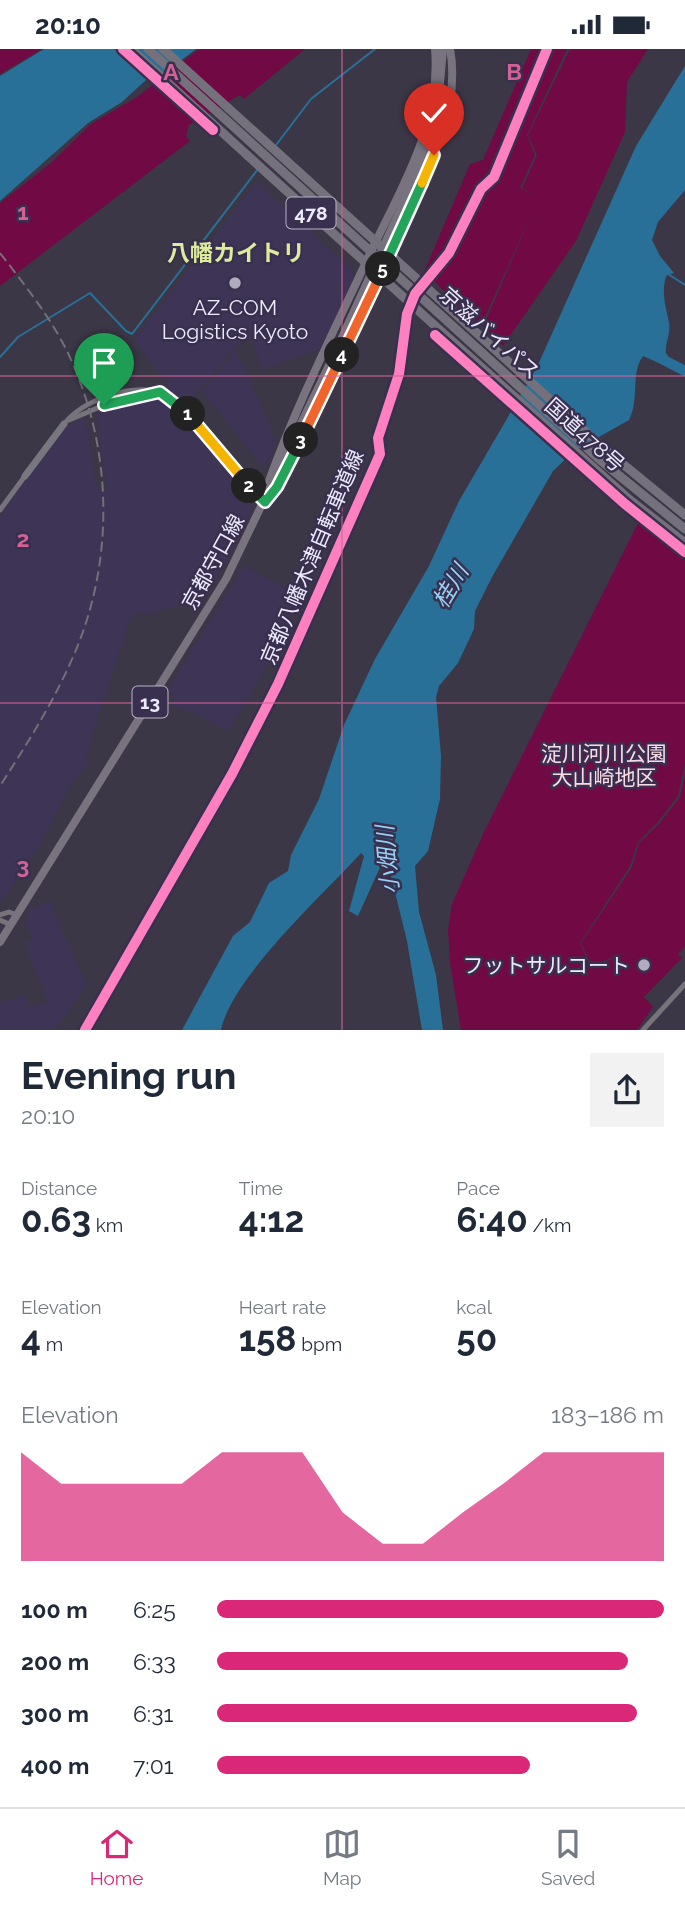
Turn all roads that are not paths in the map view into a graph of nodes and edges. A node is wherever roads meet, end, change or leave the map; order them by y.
1 (131, 49) edge
2 (148, 49) edge
3 (163, 49) edge
4 (435, 49) edge
5 (444, 51) edge
6 (401, 189) junction
7 (417, 196) junction
8 (374, 270) junction
9 (330, 340) junction
10 (348, 348) junction
11 (160, 392) joint
12 (64, 424) joint
13 (25, 476) joint
14 (266, 500) junction
15 (0, 510) edge
16 (685, 515) edge
17 (685, 529) edge
18 (685, 543) edge
19 (13, 913) junction
20 (3, 920) edge
21 (0, 942) edge
22 (685, 984) edge
23 (643, 1030) edge

1 - 8 highway, 国道478号 / 478, bridge
2 - 17 highway, 京滋バイパス, bridge
3 - 16 highway, 京滋バイパス, bridge
4 - 6 main road, 13
5 - 7 main road, 13
5 - 8 main road, 京都守口線 / 13, bridge
6 - 7 street
6 - 9 main road, 13
7 - 10 main road, 13
8 - 14 main road, 京都守口線 / 13, bridge
8 - 18 highway, 国道478号 / 478, bridge
9 - 10 street
9 - 14 main road, 13
10 - 14 main road, 13
11 - 12 street
11 - 14 street
12 - 13 street
13 - 15 street
14 - 19 main road, 京都守口線 / 13
19 - 20 main road, 京都守口線 / 13
19 - 20 street
20 - 21 main road, 京都守口線 / 13
22 - 23 street

